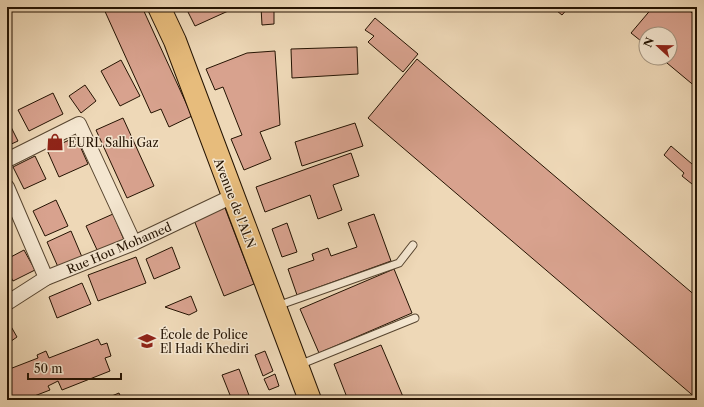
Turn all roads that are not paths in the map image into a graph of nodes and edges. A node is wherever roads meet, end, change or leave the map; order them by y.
1 (159, 7) edge
2 (7, 160) edge
3 (7, 186) edge
4 (233, 196) junction
5 (134, 243) junction
6 (413, 245) dead end
7 (46, 278) junction
8 (7, 303) edge
9 (274, 307) junction
10 (414, 318) dead end
11 (297, 365) junction
12 (310, 400) edge

1 - 4 main road, Avenue de l'ALN
2 - 5 street
3 - 7 street
4 - 5 street, Rue Hou Mohamed
4 - 9 main road, Avenue de l'ALN
5 - 7 street, Rue Hou Mohamed
6 - 9 lane
7 - 8 street, Rue Hou Mohamed
9 - 11 main road, Avenue de l'ALN
10 - 11 lane
11 - 12 main road, Avenue de l'ALN

